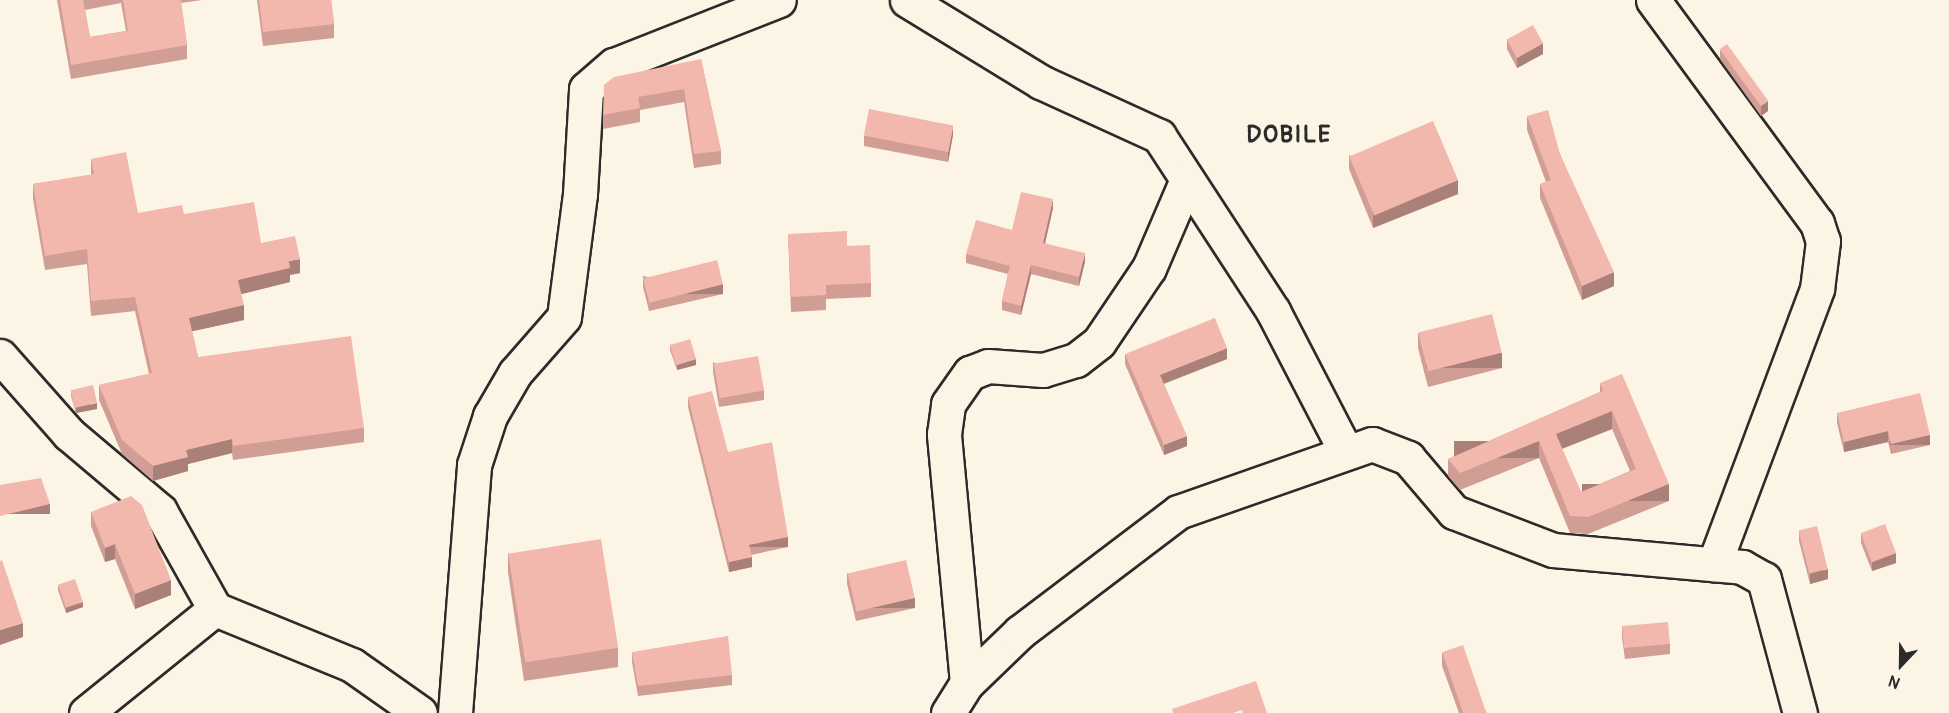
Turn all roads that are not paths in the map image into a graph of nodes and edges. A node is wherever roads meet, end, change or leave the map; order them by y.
1 (779, 0) edge
2 (907, 0) edge
3 (1653, 0) edge
4 (1185, 184) junction
5 (0, 356) edge
6 (1345, 450) junction
7 (1714, 564) junction
8 (215, 609) junction
9 (967, 683) junction
10 (86, 713) edge
11 (420, 713) edge
12 (455, 713) edge
13 (948, 713) edge
14 (1800, 713) edge

1 - 12 street
2 - 4 street
3 - 7 street
4 - 6 street
4 - 9 street
5 - 8 street
6 - 7 street
6 - 9 street
7 - 14 street
8 - 10 street
8 - 11 street
9 - 13 street

